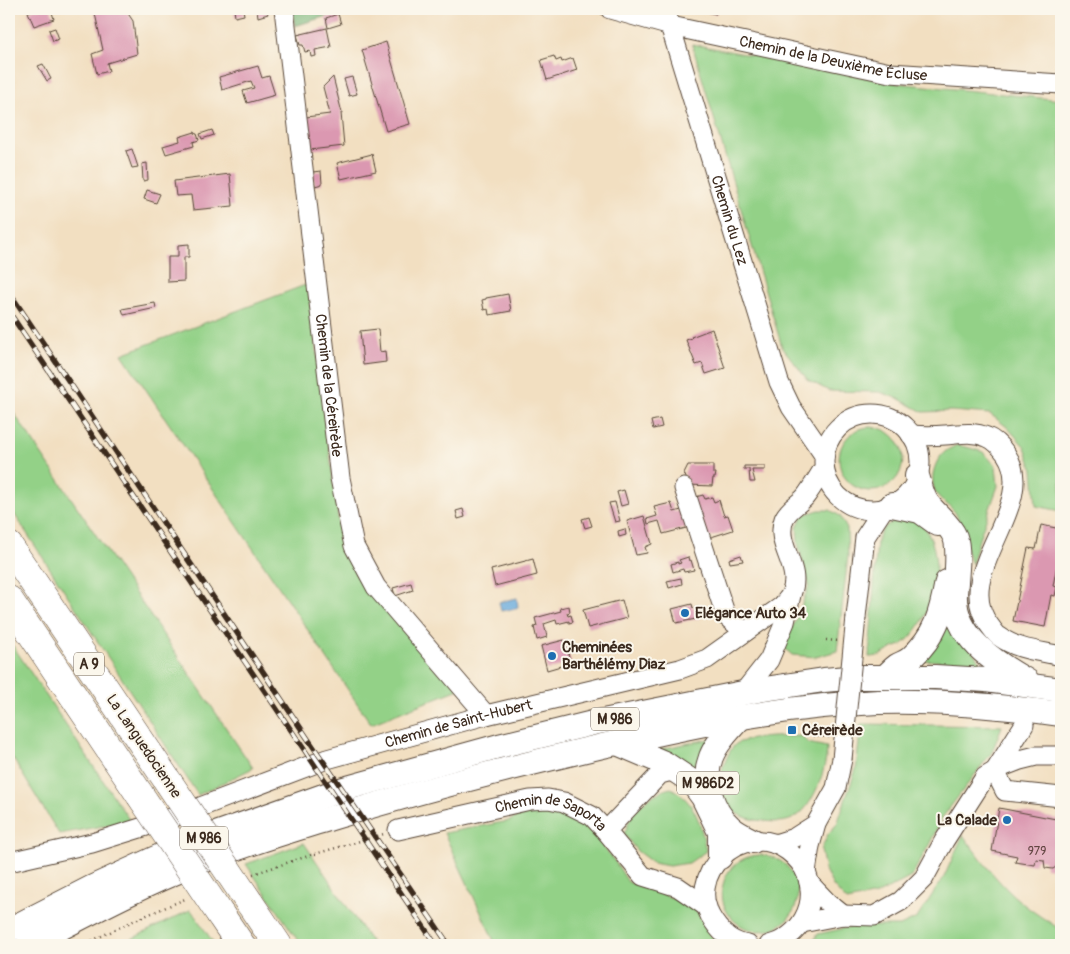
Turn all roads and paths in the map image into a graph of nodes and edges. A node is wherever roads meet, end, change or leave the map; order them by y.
1 (284, 9) edge
2 (610, 9) edge
3 (668, 18) edge
4 (1061, 84) edge
5 (844, 423) junction
6 (806, 427) junction
7 (911, 435) junction
8 (948, 435) junction
9 (824, 461) junction
10 (918, 469) junction
11 (684, 488) dead end
12 (805, 497) junction
13 (845, 501) junction
14 (888, 506) junction
15 (865, 537) junction
16 (9, 546) edge
17 (791, 594) junction
18 (9, 600) edge
19 (745, 632) junction
20 (826, 640) dead end
21 (842, 642) dead end
22 (1061, 656) edge
23 (886, 677) junction
24 (1035, 686) junction
25 (1061, 690) edge
26 (743, 693) junction
27 (1061, 714) edge
28 (486, 715) junction
29 (741, 717) junction
30 (1024, 725) dead end
31 (813, 736) dead end
32 (833, 737) dead end
33 (617, 743) junction
34 (1061, 756) edge
35 (675, 770) junction
36 (995, 771) junction
37 (1061, 798) edge
38 (816, 824) junction
39 (398, 830) dead end
40 (606, 831) junction
41 (764, 843) junction
42 (9, 862) edge
43 (714, 866) junction
44 (808, 877) junction
45 (678, 887) junction
46 (707, 907) junction
47 (843, 915) junction
48 (802, 923) junction
49 (9, 930) edge
50 (779, 943) edge
51 (28, 945) edge
52 (242, 945) edge
53 (278, 945) edge
54 (748, 945) edge

1 - 28 street, Chemin de la Céreirède
2 - 3 street, Chemin de la Deuxième Écluse
3 - 4 street, Chemin de la Deuxième Écluse
3 - 6 street, Chemin du Lez
5 - 6 street
5 - 7 street
5 - 9 street
6 - 9 street, Chemin du Lez
7 - 8 street
7 - 10 street
8 - 10 street
8 - 22 street
9 - 12 street
9 - 13 street
10 - 14 street
10 - 24 main road, M 986
11 - 19 street
12 - 13 street
12 - 17 street
13 - 14 street
13 - 15 street
14 - 15 street
14 - 23 main road
15 - 38 street, bridge
16 - 53 highway, La Languedocienne / A 9, bridge
17 - 19 street, Chemin de Saint-Hubert
17 - 26 street
18 - 52 highway, La Languedocienne / A 9, bridge
19 - 28 street, Chemin de Saint-Hubert
20 - 21 path
23 - 24 main road, M 986
23 - 26 main road, M 986
24 - 25 main road, M 986
26 - 49 main road, M 986
27 - 29 main road, M 986
28 - 42 street, Chemin de Saint-Hubert
29 - 33 main road, M 986
29 - 41 main road, M 986D2
30 - 36 street
31 - 32 path
33 - 35 main road, M 986
33 - 51 main road, M 986
34 - 36 street
35 - 40 street
35 - 43 main road, M 986
36 - 37 street
36 - 47 street
38 - 41 street
38 - 44 street
39 - 40 street, Chemin de Saporta
40 - 45 street, Chemin de Saporta
41 - 43 street
41 - 44 street
43 - 45 street
43 - 46 street
44 - 47 street
44 - 48 street
45 - 46 street, Chemin de Saporta
46 - 54 street
47 - 48 street
48 - 50 street

